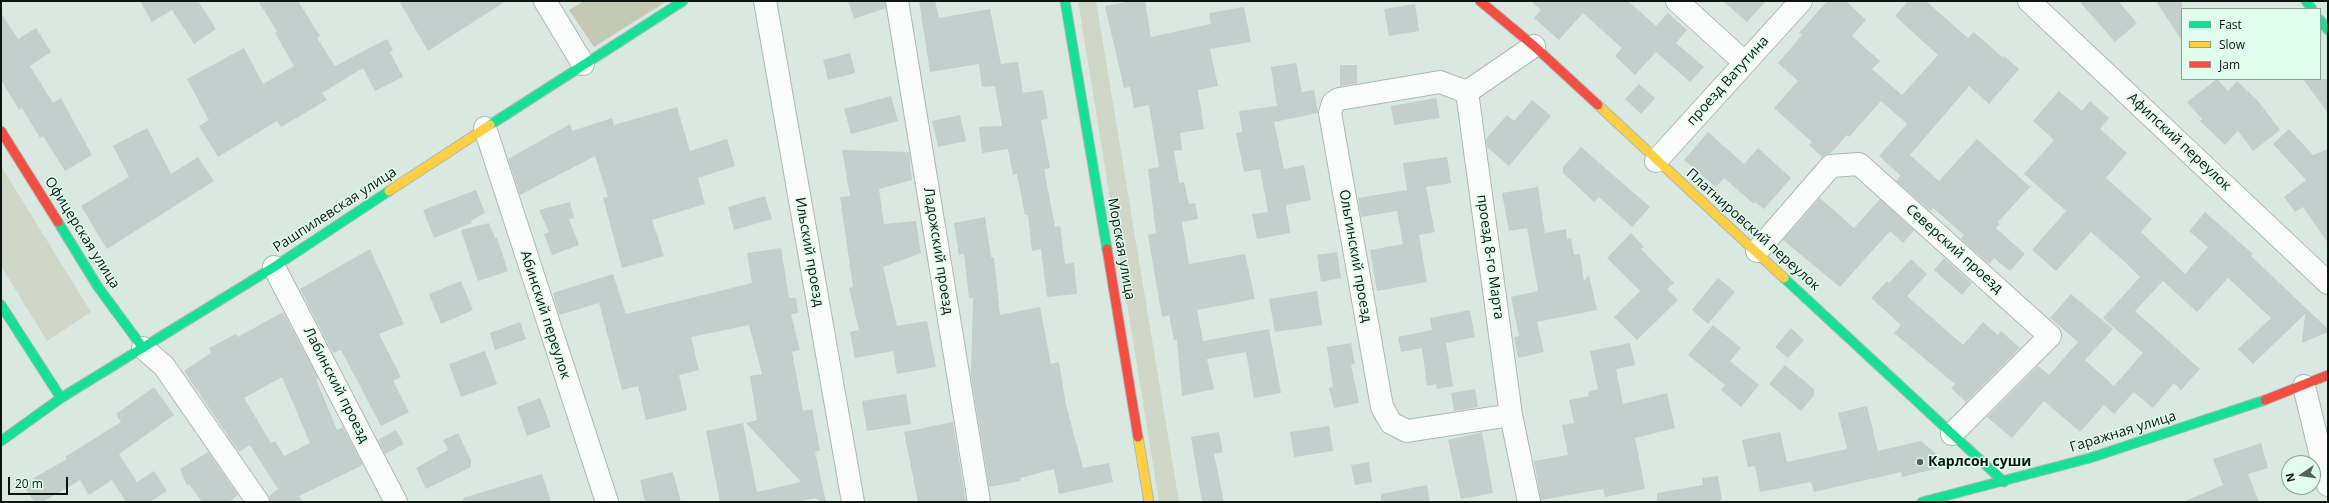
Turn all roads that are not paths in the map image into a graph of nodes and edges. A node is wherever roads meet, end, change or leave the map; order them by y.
1 (545, 1) edge
2 (683, 1) edge
3 (765, 1) edge
4 (897, 1) edge
5 (1065, 1) edge
6 (1480, 1) edge
7 (1677, 1) edge
8 (1801, 1) edge
9 (2029, 1) edge
10 (2321, 21) edge
11 (2328, 30) edge
12 (1534, 46) junction
13 (1744, 62) junction
14 (583, 64) junction
15 (1467, 92) junction
16 (485, 128) junction
17 (1, 131) edge
18 (1656, 161) junction
19 (1757, 251) junction
20 (274, 268) junction
21 (2328, 283) edge
22 (1, 305) edge
23 (143, 348) junction
24 (2328, 375) edge
25 (2304, 386) junction
26 (61, 398) junction
27 (1511, 415) junction
28 (1952, 434) junction
29 (1, 441) edge
30 (2004, 482) junction
31 (2328, 485) edge
32 (258, 502) edge
33 (396, 502) edge
34 (607, 502) edge
35 (853, 502) edge
36 (978, 502) edge
37 (1149, 502) edge
38 (1529, 502) edge
39 (1922, 502) edge

1 - 14 street
2 - 14 street, Рашпилевская улица
3 - 35 street, Ильский проезд
4 - 36 street, Ладожский проезд
5 - 37 street, Морская улица
6 - 12 street, Платнировский переулок
7 - 13 street
8 - 13 street, проезд Ватутина
9 - 21 street, Афипский переулок
10 - 11 street
12 - 15 street
12 - 18 street, Платнировский переулок
13 - 18 street, проезд Ватутина
14 - 16 street, Рашпилевская улица
15 - 27 street, проезд 8-го Марта
15 - 27 street, Ольгинский проезд
16 - 20 street, Рашпилевская улица
16 - 34 street, Абинский переулок
17 - 23 street, Офицерская улица
18 - 19 street, Платнировский переулок
19 - 28 street, Платнировский переулок
19 - 28 street, Северский проезд
20 - 23 street, Рашпилевская улица
20 - 33 street, Лабинский проезд
22 - 26 street
23 - 26 street, Рашпилевская улица
23 - 32 street
24 - 25 street, Гаражная улица
25 - 30 street, Гаражная улица
25 - 31 street
26 - 29 street, Рашпилевская улица
27 - 38 street, проезд 8-го Марта
28 - 30 street, Платнировский переулок
30 - 39 street, Гаражная улица

